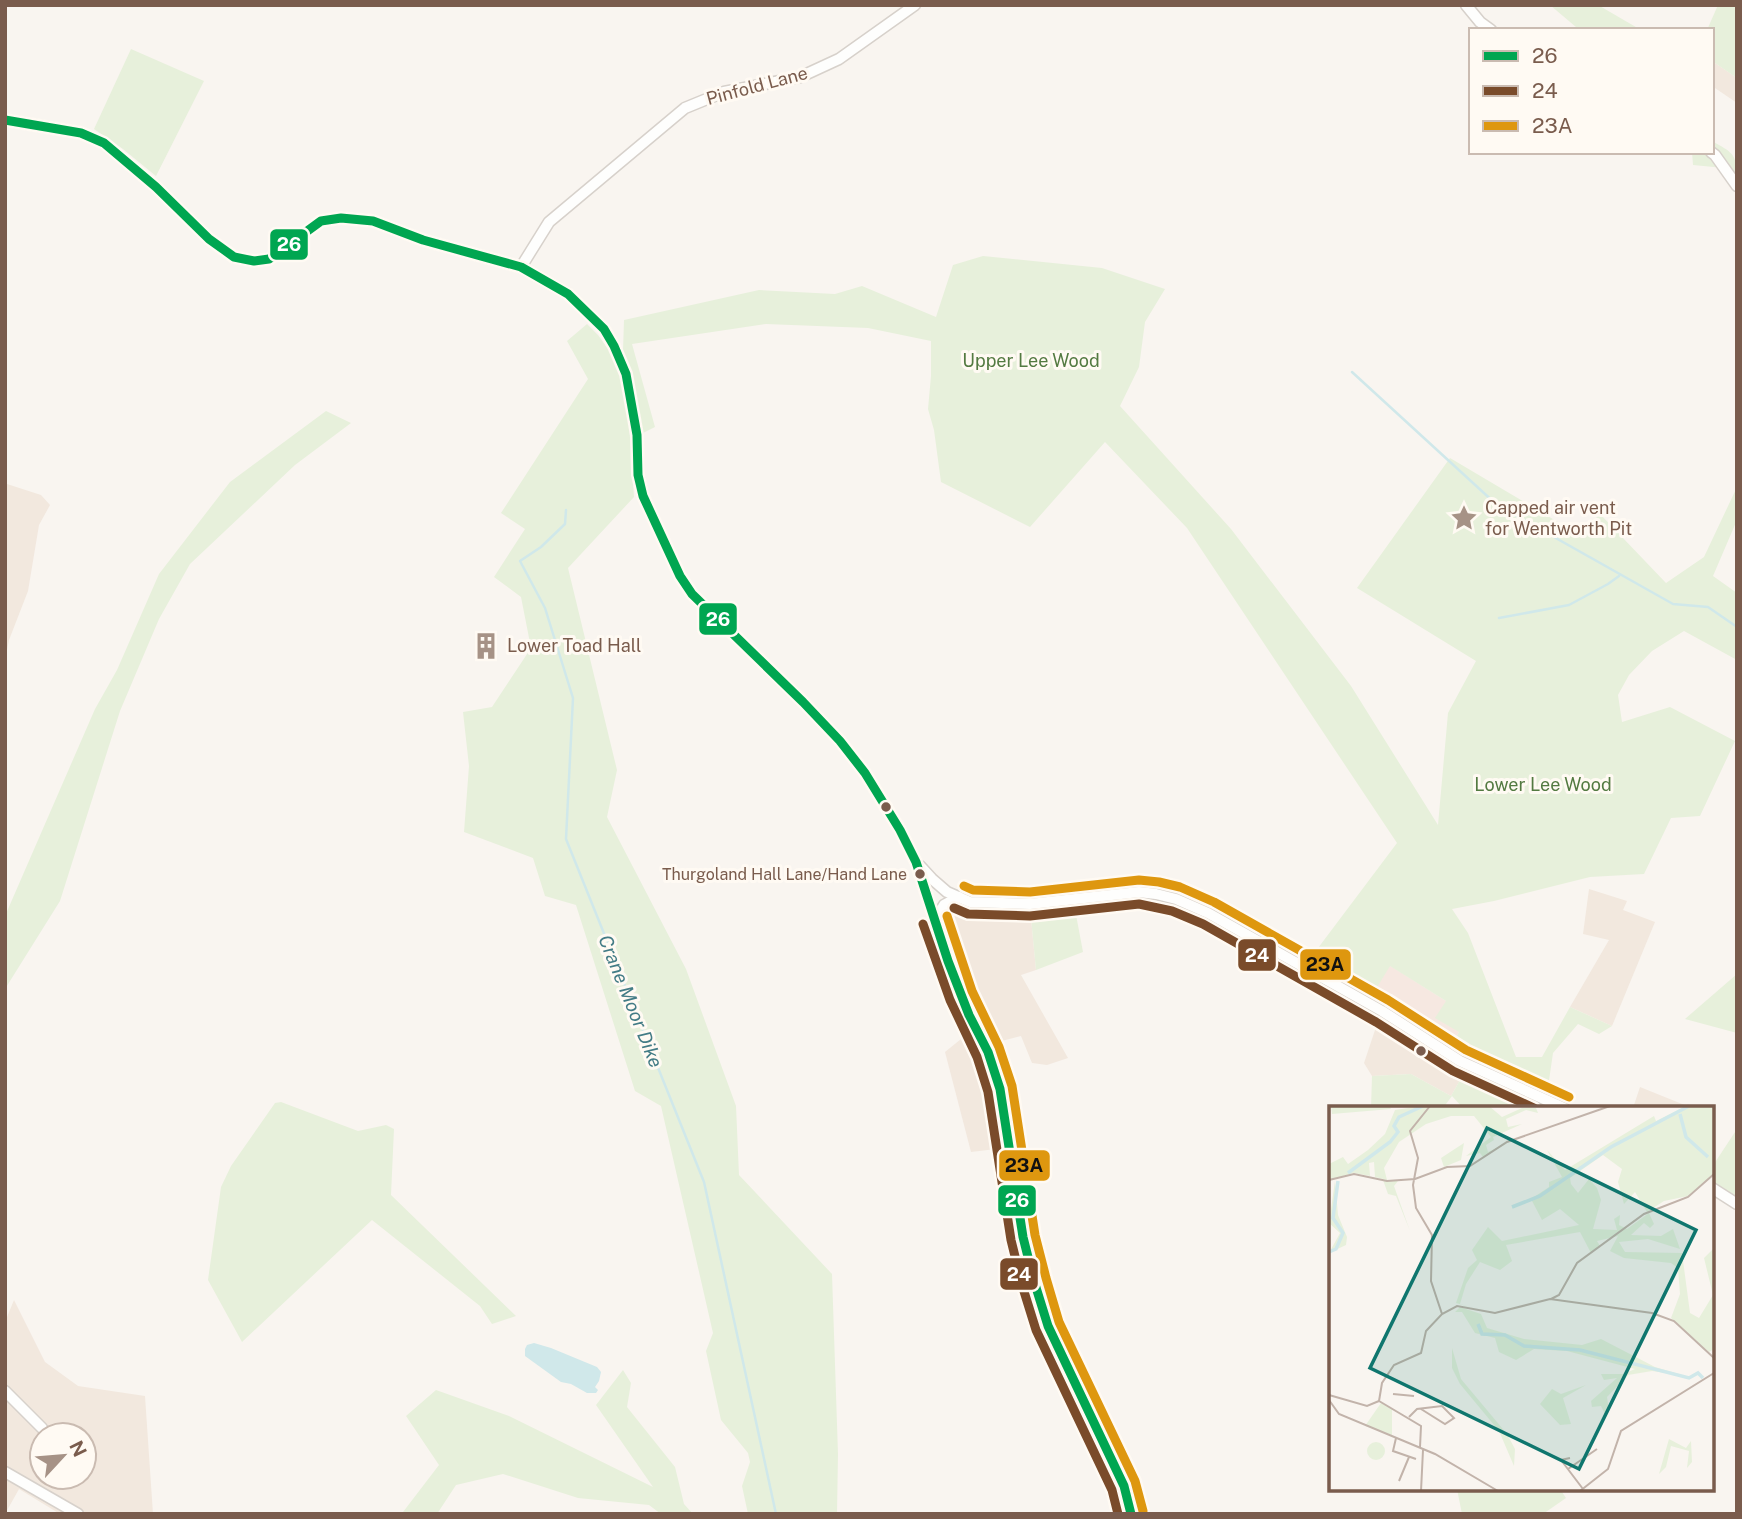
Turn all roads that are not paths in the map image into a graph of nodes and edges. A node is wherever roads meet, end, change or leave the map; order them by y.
1 (915, 5) edge
2 (1466, 5) edge
3 (1489, 28) edge
4 (5, 120) edge
5 (1714, 154) edge
6 (1737, 187) edge
7 (521, 267) junction
8 (916, 862) junction
9 (958, 897) junction
10 (935, 920) junction
11 (1560, 1106) edge
12 (1714, 1189) edge
13 (1737, 1205) edge
14 (5, 1391) edge
15 (33, 1421) edge
16 (5, 1472) edge
17 (78, 1514) edge
18 (1131, 1514) edge

1 - 7 street, Pinfold Lane
2 - 3 street
4 - 7 street
5 - 6 street
7 - 8 street
8 - 9 street
8 - 10 street
9 - 10 street
9 - 11 street
10 - 18 street
12 - 13 street
14 - 15 street
16 - 17 street

